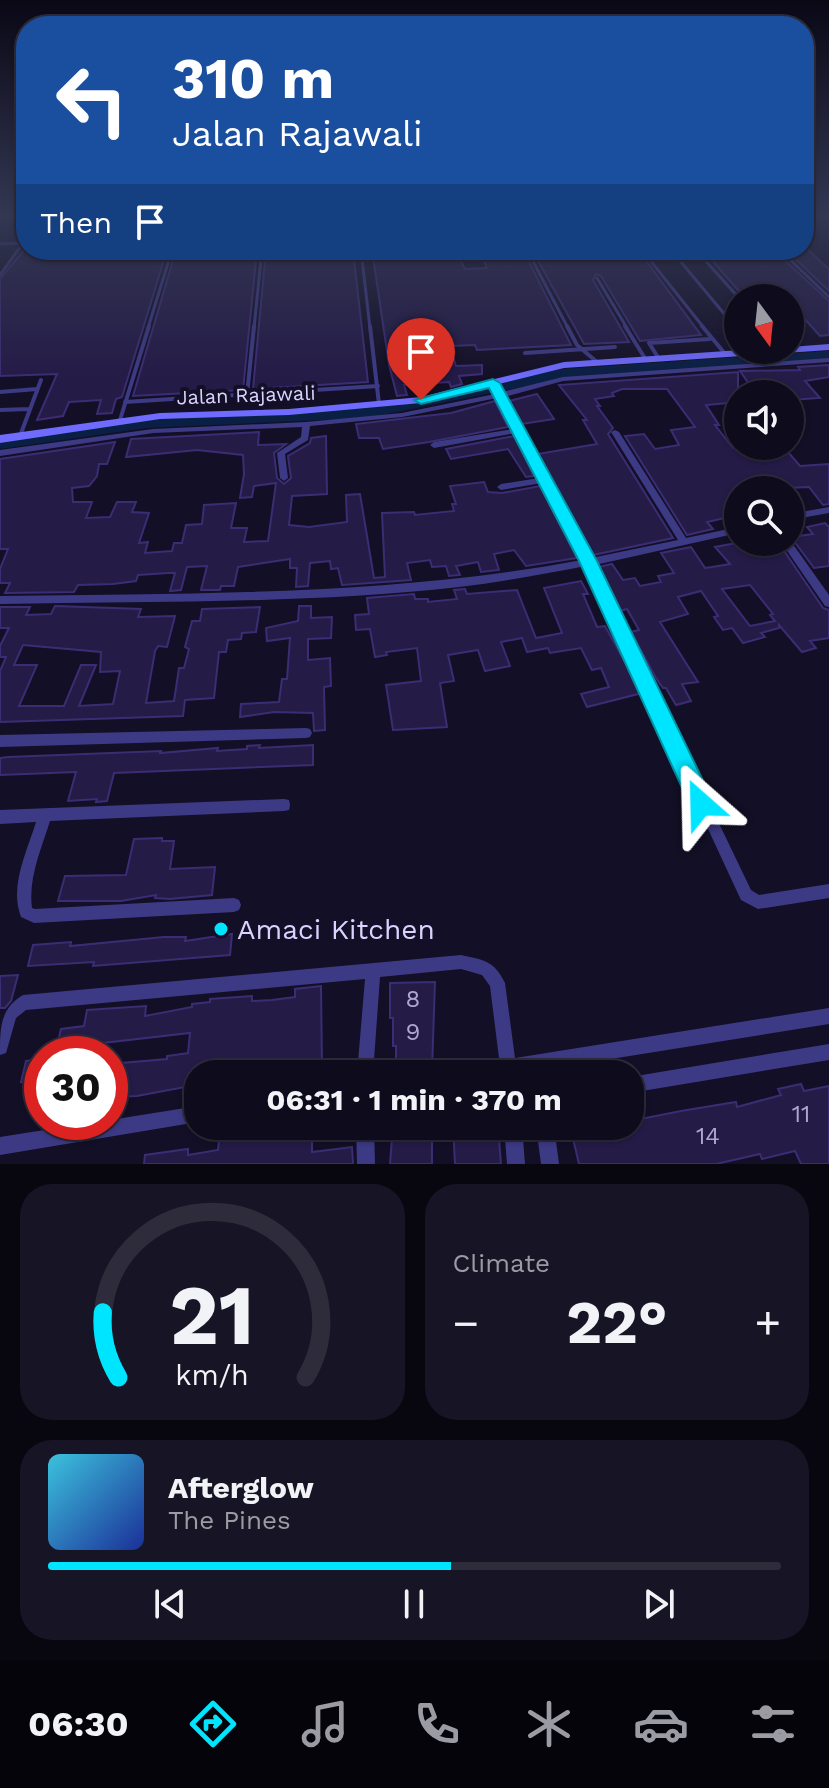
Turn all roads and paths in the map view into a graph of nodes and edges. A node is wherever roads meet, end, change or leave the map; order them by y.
1 (165, 271) edge
2 (260, 271) edge
3 (364, 271) edge
4 (538, 271) edge
5 (658, 271) edge
6 (689, 271) edge
7 (802, 271) edge
8 (597, 278) dead end
9 (829, 297) edge
10 (724, 313) edge
11 (710, 339) junction
12 (575, 347) junction
13 (615, 347) dead end
14 (829, 347) edge
15 (583, 349) junction
16 (804, 349) edge
17 (525, 353) dead end
18 (724, 353) edge
19 (724, 355) edge
20 (659, 359) junction
21 (646, 360) junction
22 (829, 360) edge
23 (597, 362) junction
24 (576, 364) junction
25 (41, 380) dead end
26 (378, 386) junction
27 (37, 389) junction
28 (497, 389) junction
29 (0, 392) edge
30 (247, 395) junction
31 (125, 402) junction
32 (379, 405) junction
33 (29, 409) junction
34 (0, 410) edge
35 (120, 420) junction
36 (306, 424) junction
37 (519, 430) junction
38 (615, 432) dead end
39 (7, 444) edge
40 (434, 445) dead end
41 (284, 478) dead end
42 (545, 480) junction
43 (501, 487) dead end
44 (829, 510) edge
45 (804, 514) edge
46 (724, 533) edge
47 (684, 542) junction
48 (796, 556) edge
49 (588, 561) junction
50 (0, 600) edge
51 (829, 603) edge
52 (306, 733) dead end
53 (0, 741) edge
54 (284, 805) dead end
55 (45, 815) junction
56 (0, 817) edge
57 (829, 891) edge
58 (234, 905) dead end
59 (373, 972) junction
60 (829, 1016) edge
61 (0, 1047) edge
62 (829, 1052) edge
63 (366, 1060) edge
64 (508, 1060) edge
65 (582, 1060) edge
66 (644, 1083) edge
67 (184, 1116) edge
68 (365, 1140) edge
69 (514, 1140) edge
70 (547, 1140) edge
71 (0, 1146) edge
72 (366, 1164) edge
73 (516, 1164) edge
74 (550, 1164) edge

1 - 31 lane
2 - 30 lane
3 - 26 lane
4 - 12 lane
5 - 11 lane
6 - 10 lane
7 - 9 lane
8 - 21 lane
11 - 18 lane
11 - 20 lane
12 - 15 lane
12 - 17 lane
12 - 24 lane
13 - 15 lane
14 - 16 street, Jalan Rajawali
15 - 23 lane
19 - 20 street, Jalan Rajawali
20 - 21 street, Jalan Rajawali
21 - 23 street, Jalan Rajawali
22 - 28 street
23 - 24 street, Jalan Rajawali
24 - 28 street, Jalan Rajawali
25 - 27 lane
26 - 30 lane
26 - 32 lane
27 - 29 lane
27 - 33 lane
28 - 32 street, Jalan Rajawali
28 - 36 street
28 - 37 street
30 - 31 lane
31 - 35 lane
32 - 35 street, Jalan Rajawali
33 - 34 lane
33 - 39 lane
35 - 39 street, Jalan Rajawali
36 - 39 street
36 - 41 street
37 - 40 street
37 - 42 street
38 - 47 street
42 - 43 street
42 - 49 street
44 - 45 street
46 - 47 street
47 - 49 street
48 - 51 street
49 - 50 street
49 - 57 street
52 - 53 street
54 - 55 street
55 - 56 street
55 - 58 street
59 - 61 street
59 - 63 street
59 - 64 street
60 - 65 street
62 - 66 street
67 - 71 street
68 - 72 street
69 - 73 street
70 - 74 street

